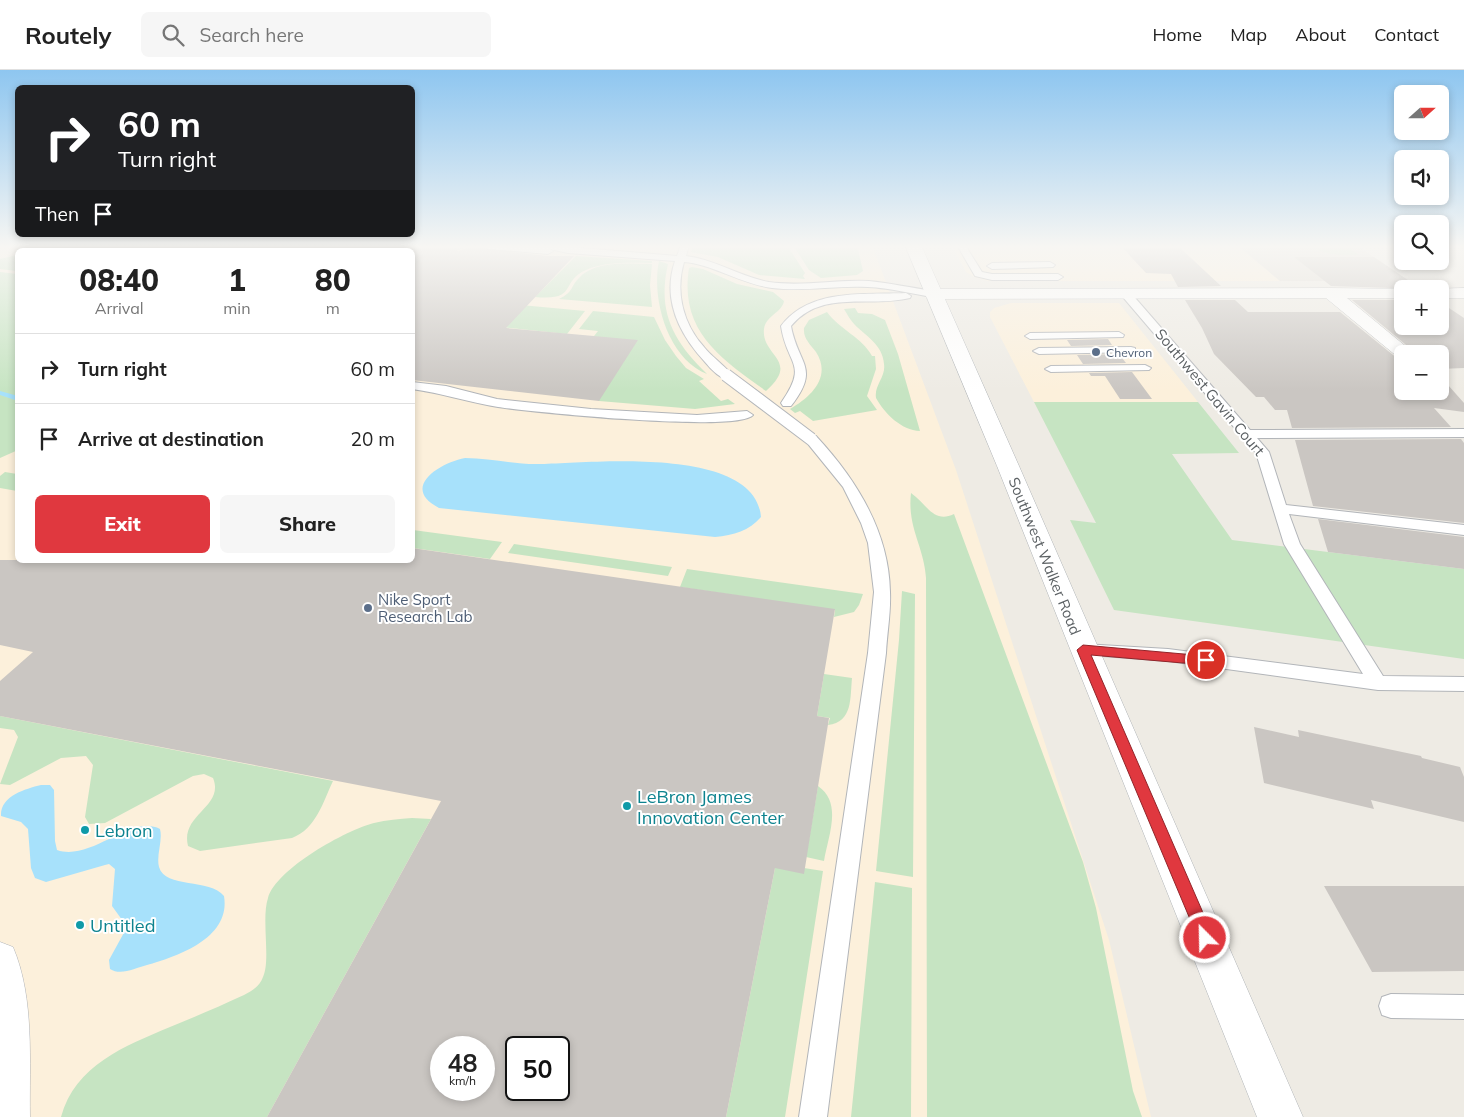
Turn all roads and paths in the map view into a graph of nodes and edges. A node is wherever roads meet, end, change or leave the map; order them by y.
1 (675, 294) edge
2 (781, 294) edge
3 (933, 294) junction
4 (1126, 294) junction
5 (1155, 294) edge
6 (1331, 294) edge
7 (793, 304) junction
8 (1118, 335) dead end
9 (1030, 336) dead end
10 (1395, 345) edge
11 (1039, 350) dead end
12 (1130, 350) dead end
13 (1145, 368) dead end
14 (1051, 369) dead end
15 (415, 384) edge
16 (415, 385) edge
17 (787, 402) dead end
18 (747, 415) dead end
19 (658, 416) junction
20 (1464, 433) edge
21 (1246, 434) junction
22 (1279, 508) junction
23 (1464, 530) edge
24 (1083, 650) junction
25 (1378, 683) junction
26 (1464, 684) edge
27 (0, 960) edge
28 (1391, 1006) dead end
29 (1464, 1007) edge
30 (9, 1117) edge
31 (813, 1117) edge
32 (1280, 1117) edge

1 - 31 lane, bridge
2 - 7 lane
3 - 4 main road
3 - 7 lane
3 - 24 main road, Southwest Walker Road
4 - 5 main road
4 - 21 lane, Southwest Gavin Court
6 - 10 main road
7 - 17 lane
8 - 9 lane
11 - 12 lane
13 - 14 lane
15 - 19 lane
16 - 19 lane
18 - 19 lane
20 - 21 lane
21 - 22 lane, Southwest Gavin Court
22 - 23 lane
22 - 25 lane, Southwest Gavin Court
24 - 25 lane
24 - 32 main road, Southwest Walker Road
25 - 26 lane
27 - 30 street
28 - 29 lane

